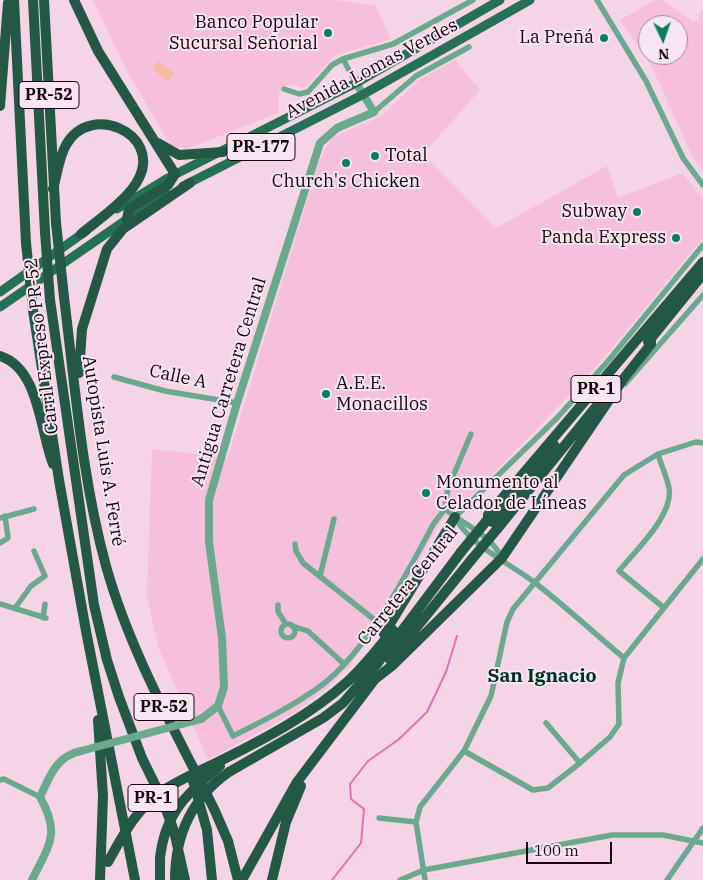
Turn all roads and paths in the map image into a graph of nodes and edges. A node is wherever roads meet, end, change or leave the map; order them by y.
1 (9, 0) edge
2 (14, 0) edge
3 (32, 0) edge
4 (44, 0) edge
5 (74, 0) edge
6 (473, 0) edge
7 (500, 0) edge
8 (530, 0) edge
9 (597, 0) edge
10 (469, 47) dead end
11 (343, 59) junction
12 (356, 84) junction
13 (284, 89) dead end
14 (362, 95) junction
15 (0, 106) edge
16 (374, 112) junction
17 (153, 139) junction
18 (223, 152) junction
19 (175, 174) junction
20 (190, 182) junction
21 (703, 185) edge
22 (53, 189) junction
23 (127, 219) junction
24 (81, 234) junction
25 (703, 246) edge
26 (703, 262) edge
27 (703, 274) edge
28 (0, 292) edge
29 (703, 295) edge
30 (0, 307) edge
31 (651, 338) junction
32 (0, 356) edge
33 (114, 377) dead end
34 (612, 395) junction
35 (237, 403) junction
36 (80, 424) junction
37 (471, 434) dead end
38 (703, 443) edge
39 (658, 454) junction
40 (59, 480) junction
41 (34, 509) dead end
42 (445, 509) junction
43 (3, 517) edge
44 (455, 517) junction
45 (334, 519) dead end
46 (492, 522) junction
47 (0, 543) edge
48 (295, 544) dead end
49 (34, 551) dead end
50 (464, 554) junction
51 (502, 558) junction
52 (703, 559) edge
53 (320, 576) junction
54 (534, 582) junction
55 (0, 604) edge
56 (45, 604) dead end
57 (278, 605) dead end
58 (663, 607) junction
59 (15, 608) junction
60 (376, 621) junction
61 (624, 658) junction
62 (368, 660) junction
63 (344, 664) junction
64 (375, 679) junction
65 (96, 682) junction
66 (218, 706) junction
67 (546, 723) dead end
68 (178, 737) junction
69 (464, 751) junction
70 (315, 758) junction
71 (222, 762) junction
72 (580, 763) junction
73 (0, 780) edge
74 (40, 797) junction
75 (379, 818) dead end
76 (416, 822) junction
77 (703, 828) edge
78 (694, 840) junction
79 (703, 842) edge
80 (424, 870) junction
81 (32, 880) edge
82 (101, 880) edge
83 (135, 880) edge
84 (160, 880) edge
85 (175, 880) edge
86 (185, 880) edge
87 (212, 880) edge
88 (240, 880) edge
89 (272, 880) edge
90 (400, 880) edge
91 (426, 880) edge
92 (667, 880) edge

1 - 15 highway
2 - 40 highway, PR-52, bridge
3 - 86 highway, Carril Expreso PR-52, bridge
4 - 22 highway, Autopista Luis A. Ferré / PR-52
5 - 17 highway
6 - 11 street
7 - 12 main road, Avenida Lomas Verdes / PR-177
8 - 14 main road, Avenida Lomas Verdes / PR-177
9 - 21 street
10 - 16 street
11 - 12 street
11 - 13 street
12 - 14 street
12 - 18 main road, Avenida Lomas Verdes / PR-177
14 - 16 street
14 - 20 main road, Avenida Lomas Verdes / PR-177
16 - 35 street, Antigua Carretera Central
17 - 18 highway
17 - 19 highway
18 - 19 main road, Avenida Lomas Verdes / PR-177
19 - 23 highway
19 - 24 main road, Avenida Lomas Verdes / PR-177
20 - 23 main road, Avenida Lomas Verdes / PR-177
20 - 36 highway
22 - 24 highway
22 - 36 highway, Autopista Luis A. Ferré / PR-52, bridge
23 - 30 main road, Avenida Lomas Verdes / PR-177
24 - 28 main road, Avenida Lomas Verdes / PR-177
25 - 44 street
26 - 46 highway, Carretera Central / PR-1
27 - 31 highway, Carretera Central / PR-1
29 - 34 street
31 - 34 highway
31 - 46 highway, Carretera Central / PR-1
32 - 40 highway
33 - 35 street, Calle A
34 - 51 highway
35 - 66 street, Antigua Carretera Central
36 - 68 highway, Autopista Luis A. Ferré / PR-52
37 - 42 street
38 - 39 street
39 - 54 street
39 - 58 street
40 - 65 highway, PR-52
41 - 43 street
42 - 44 street
42 - 60 street
43 - 47 street
44 - 51 street
44 - 62 highway
45 - 53 street
46 - 50 highway, Carretera Central / PR-1, bridge
46 - 50 highway, Carretera Central / PR-1, bridge
48 - 53 street
49 - 59 street
50 - 62 highway, Carretera Central / PR-1
50 - 64 highway, Carretera Central / PR-1
50 - 85 highway, bridge
51 - 54 street
51 - 64 highway
52 - 58 street
53 - 60 street
54 - 61 street
54 - 69 street
55 - 59 street
56 - 59 street
57 - 63 street
58 - 61 street
60 - 63 street
61 - 72 street
62 - 71 highway, Carretera Central / PR-1
63 - 66 street
64 - 70 highway, Carretera Central / PR-1
65 - 82 highway
65 - 83 highway, PR-52
66 - 74 street, bridge
67 - 72 street
68 - 87 highway
68 - 88 highway, Autopista Luis A. Ferré / PR-52
69 - 72 street
69 - 76 street
70 - 88 highway, Carretera Central / PR-1
70 - 89 highway
71 - 82 highway, Carretera Central / PR-1, bridge
71 - 84 highway, bridge
73 - 74 street
74 - 81 street
75 - 76 street
76 - 80 street
77 - 78 street
78 - 79 street
78 - 80 street
78 - 92 street
80 - 90 street
80 - 91 street

